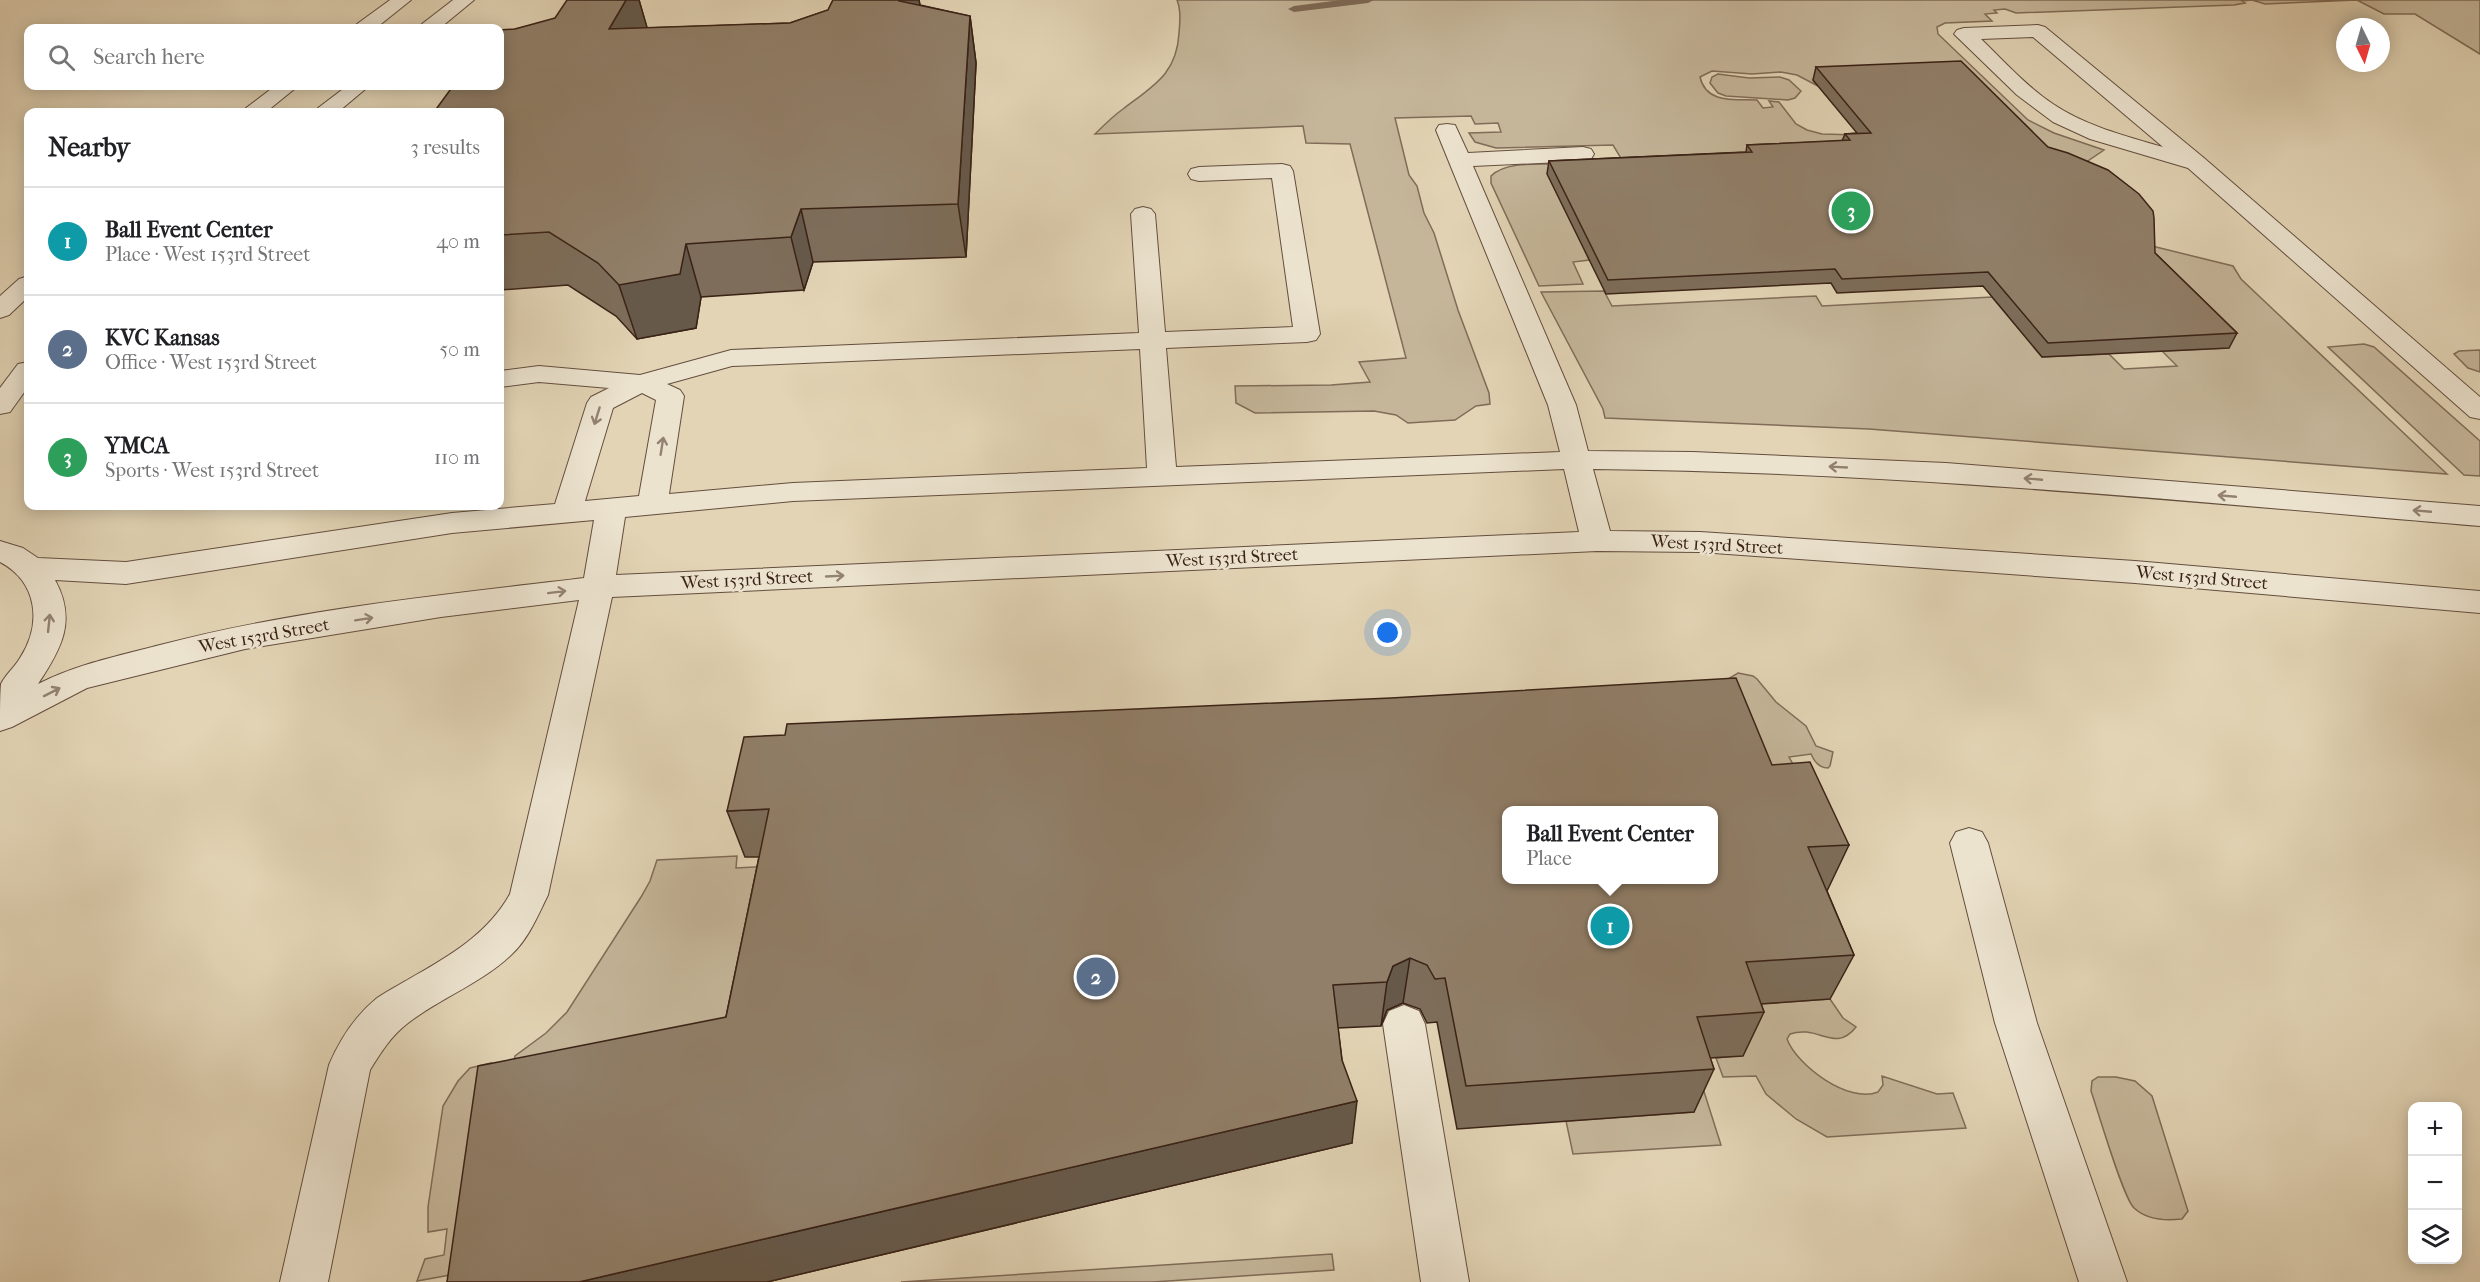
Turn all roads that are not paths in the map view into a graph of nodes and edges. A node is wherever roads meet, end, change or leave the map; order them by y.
1 (402, 0) edge
2 (465, 0) edge
3 (369, 24) edge
4 (434, 24) edge
5 (282, 90) edge
6 (354, 90) edge
7 (258, 108) edge
8 (330, 108) edge
9 (1447, 130) dead end
10 (1582, 154) dead end
11 (1459, 160) junction
12 (2196, 163) junction
13 (1199, 174) dead end
14 (1143, 214) dead end
15 (24, 288) edge
16 (0, 310) edge
17 (1152, 340) junction
18 (24, 375) edge
19 (504, 378) edge
20 (641, 383) junction
21 (0, 406) edge
22 (2480, 411) edge
23 (1575, 460) junction
24 (1162, 476) junction
25 (653, 504) junction
26 (611, 508) junction
27 (567, 512) junction
28 (2480, 516) edge
29 (1597, 541) junction
30 (0, 551) edge
31 (31, 568) junction
32 (598, 587) junction
33 (2480, 602) edge
34 (0, 708) edge
35 (0, 718) edge
36 (1969, 843) dead end
37 (1404, 1024) dead end
38 (304, 1282) edge
39 (1445, 1282) edge
40 (2103, 1282) edge

1 - 3 street
2 - 4 street
5 - 7 street
6 - 8 street
9 - 11 street
10 - 11 street
11 - 23 street
12 - 12 street
12 - 22 street
13 - 17 street
14 - 17 street
15 - 16 street
17 - 20 street
17 - 24 street
18 - 21 street
19 - 20 street
25 -> 20 street
20 -> 27 street
23 - 24 street
28 -> 23 street
23 - 29 street
24 - 25 street
25 - 26 street
26 - 27 street
26 - 32 street
27 - 31 street
32 -> 29 street, West 153rd Street
29 - 33 street, West 153rd Street
30 - 31 street
34 -> 31 street
35 -> 32 street, West 153rd Street
32 - 38 street
36 - 40 street
37 - 39 street

